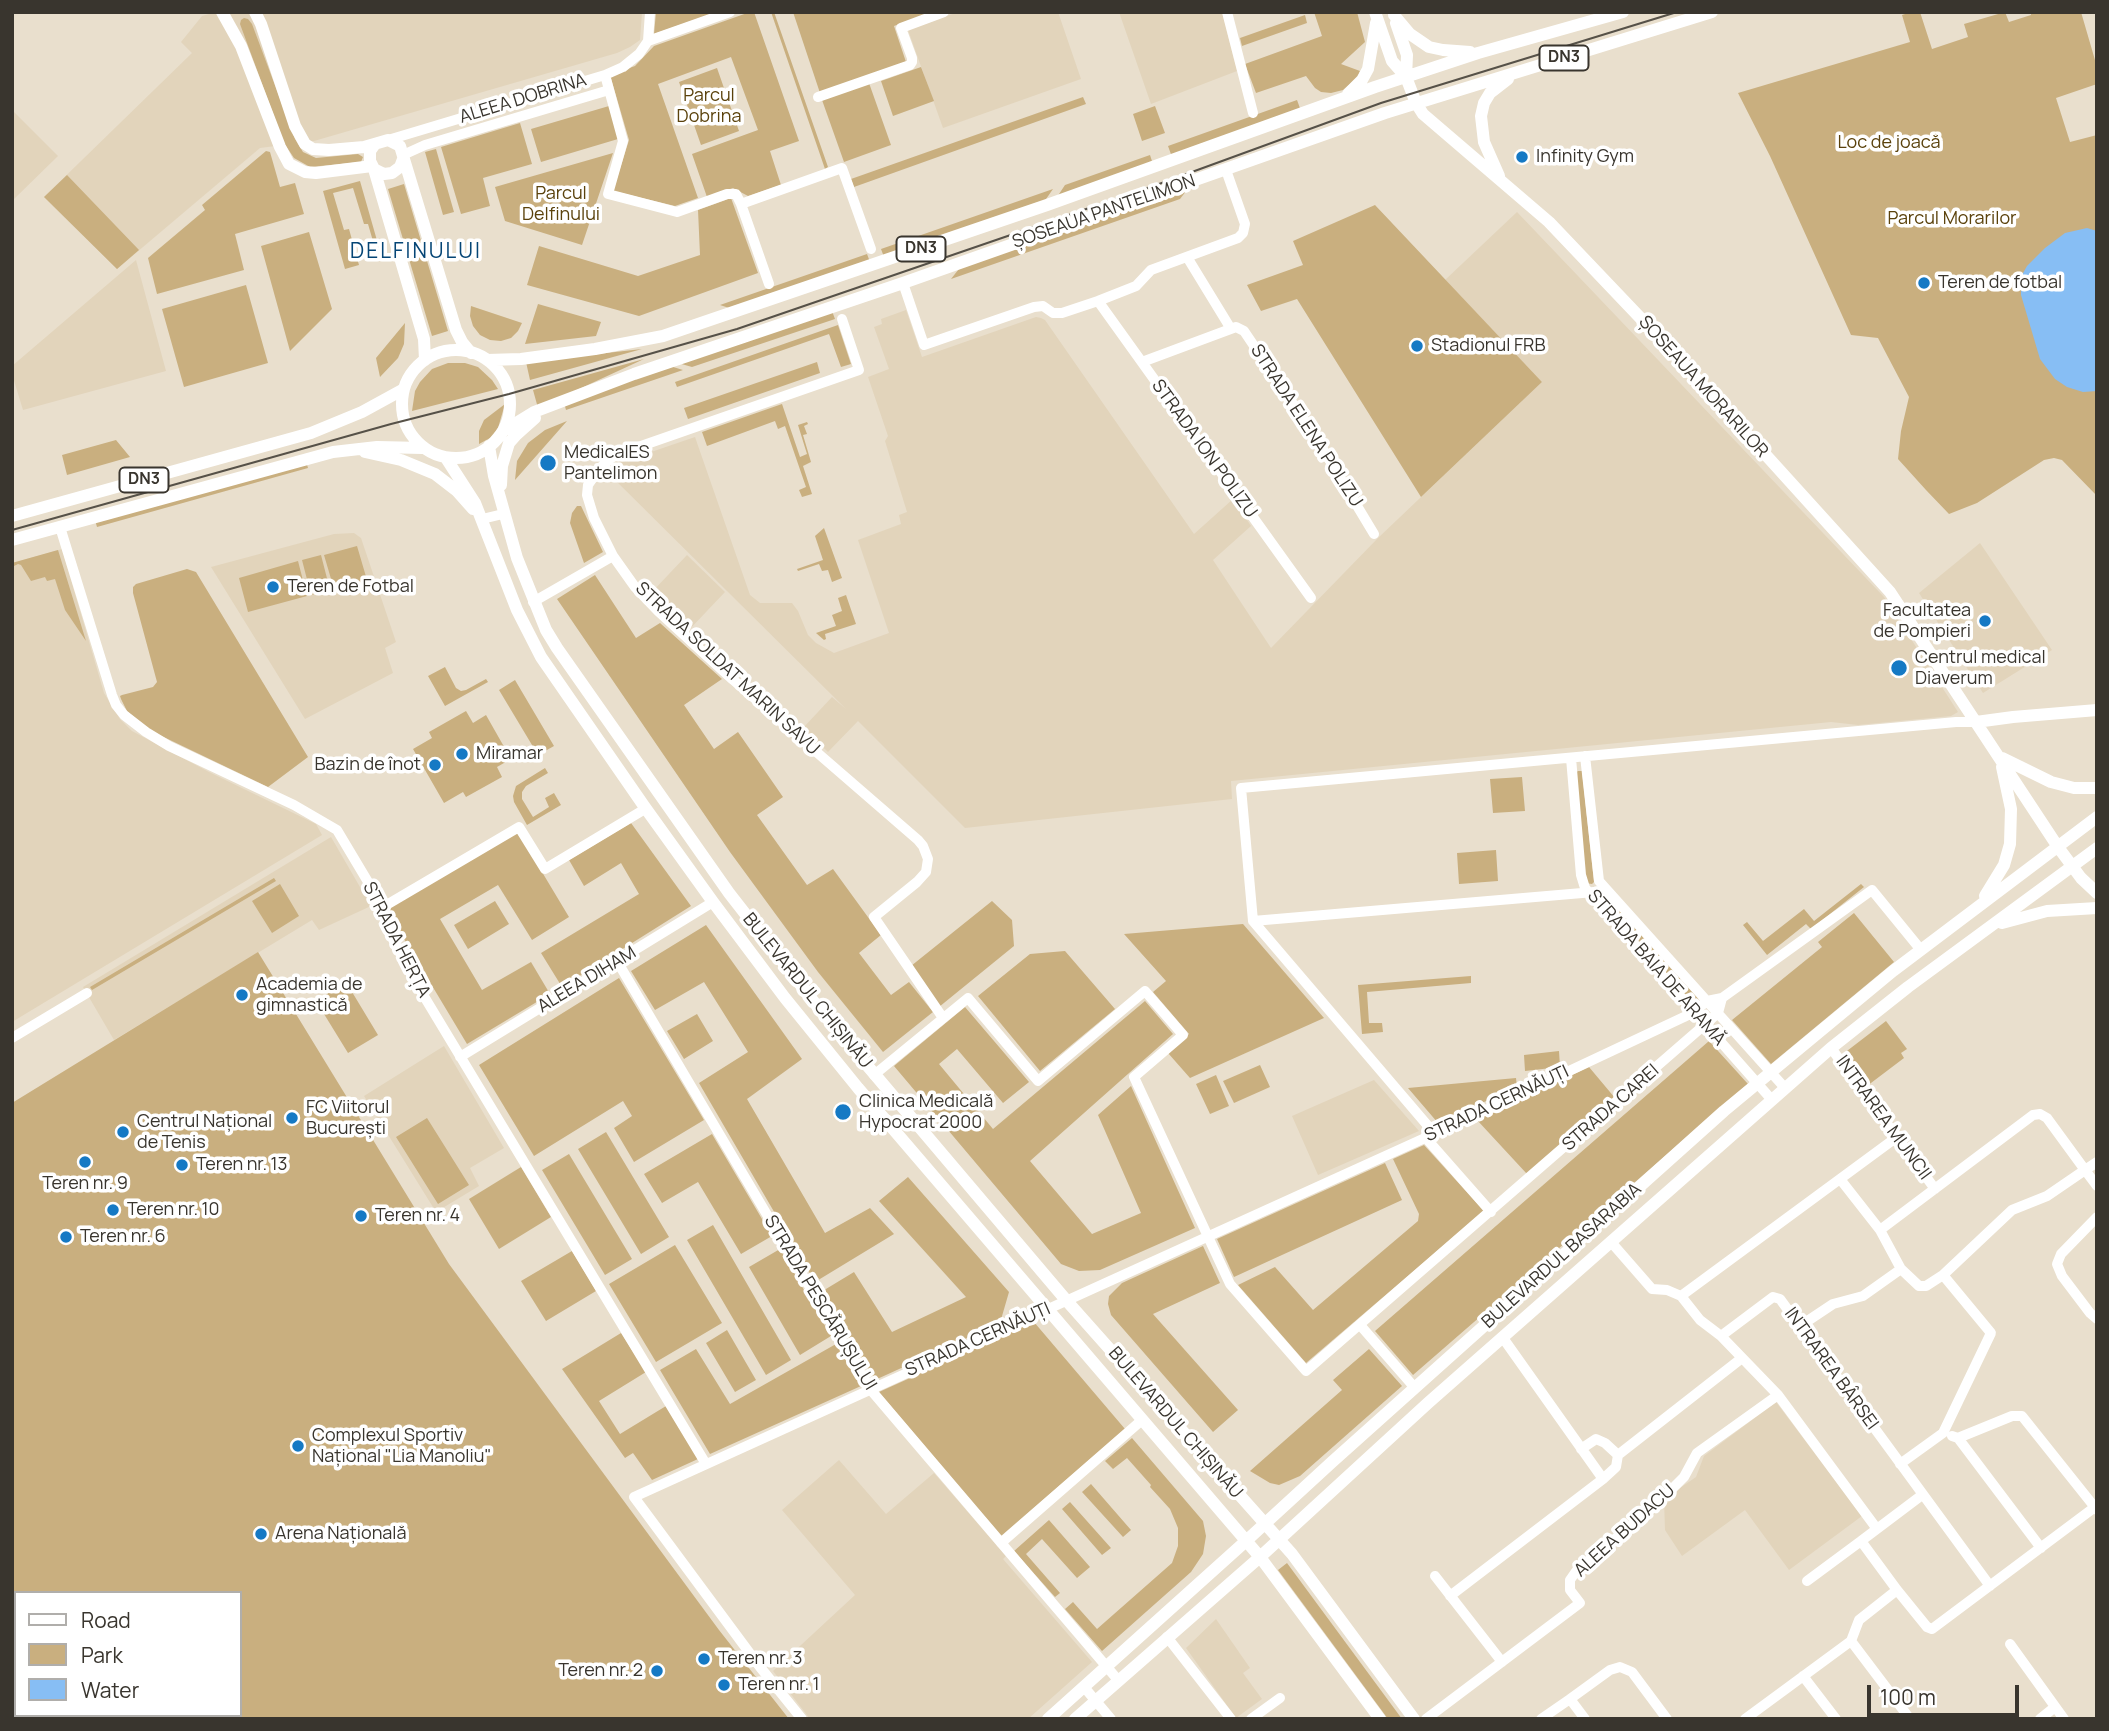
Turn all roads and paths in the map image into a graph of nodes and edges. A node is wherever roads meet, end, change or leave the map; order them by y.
1 (222, 12) edge
2 (650, 12) edge
3 (730, 12) edge
4 (944, 12) edge
5 (1227, 12) edge
6 (1623, 12) edge
7 (1712, 12) edge
8 (1393, 13) edge
9 (259, 16) edge
10 (1376, 16) edge
11 (648, 41) junction
12 (1478, 53) junction
13 (1519, 72) junction
14 (605, 75) junction
15 (1406, 76) junction
16 (609, 90) junction
17 (818, 97) dead end
18 (1344, 97) junction
19 (1416, 103) junction
20 (1253, 113) dead end
21 (388, 140) junction
22 (375, 144) junction
23 (403, 157) junction
24 (373, 167) junction
25 (1226, 170) junction
26 (1501, 180) junction
27 (741, 204) junction
28 (871, 248) dead end
29 (1187, 257) junction
30 (903, 283) junction
31 (769, 284) dead end
32 (1098, 301) junction
33 (842, 319) dead end
34 (1231, 329) junction
35 (471, 353) junction
36 (425, 360) junction
37 (487, 360) junction
38 (1142, 362) junction
39 (404, 388) junction
40 (565, 400) junction
41 (503, 431) junction
42 (489, 446) junction
43 (423, 448) junction
44 (352, 449) junction
45 (446, 458) junction
46 (503, 514) junction
47 (12, 516) edge
48 (482, 519) junction
49 (60, 527) junction
50 (1374, 534) dead end
51 (12, 540) edge
52 (613, 556) junction
53 (1311, 598) dead end
54 (533, 602) junction
55 (2097, 710) edge
56 (1976, 722) junction
57 (1585, 756) junction
58 (1999, 757) junction
59 (1571, 758) junction
60 (2097, 788) edge
61 (645, 808) junction
62 (2097, 817) edge
63 (2058, 847) junction
64 (2097, 848) edge
65 (2073, 867) junction
66 (1607, 891) junction
67 (1589, 892) junction
68 (2097, 893) edge
69 (713, 902) junction
70 (383, 907) junction
71 (2097, 908) edge
72 (1973, 910) junction
73 (1253, 921) junction
74 (1989, 928) junction
75 (1921, 950) junction
76 (617, 961) junction
77 (87, 993) dead end
78 (1722, 998) junction
79 (1707, 1001) junction
80 (1694, 1012) junction
81 (1718, 1013) junction
82 (943, 1018) junction
83 (1705, 1025) junction
84 (12, 1038) edge
85 (1831, 1048) junction
86 (460, 1057) junction
87 (1771, 1073) junction
88 (874, 1075) junction
89 (1758, 1084) junction
90 (1785, 1088) junction
91 (1772, 1100) junction
92 (1429, 1133) junction
93 (1897, 1137) junction
94 (2097, 1162) edge
95 (2085, 1170) junction
96 (1840, 1179) junction
97 (2097, 1186) edge
98 (1935, 1189) junction
99 (1492, 1212) junction
100 (2097, 1217) edge
101 (1880, 1230) junction
102 (1208, 1236) junction
103 (1611, 1242) junction
104 (1901, 1269) junction
105 (1943, 1275) junction
106 (1681, 1296) junction
107 (1066, 1300) junction
108 (1046, 1310) junction
109 (2097, 1319) edge
110 (1360, 1325) junction
111 (1800, 1326) junction
112 (1721, 1335) junction
113 (1503, 1338) junction
114 (1742, 1358) junction
115 (1415, 1388) junction
116 (870, 1390) junction
117 (1778, 1395) junction
118 (1142, 1420) junction
119 (1942, 1433) junction
120 (1958, 1438) junction
121 (1581, 1448) junction
122 (1618, 1455) junction
123 (706, 1464) junction
124 (1900, 1464) junction
125 (1603, 1479) junction
126 (1922, 1495) junction
127 (2096, 1509) edge
128 (1264, 1525) junction
129 (1877, 1529) junction
130 (1279, 1540) junction
131 (1246, 1541) junction
132 (1860, 1541) junction
133 (1001, 1543) junction
134 (2041, 1548) junction
135 (1259, 1557) junction
136 (1435, 1576) dead end
137 (1807, 1580) dead end
138 (1990, 1586) junction
139 (1897, 1590) junction
140 (1450, 1596) junction
141 (1167, 1636) junction
142 (1851, 1640) junction
143 (2010, 1644) dead end
144 (1502, 1662) junction
145 (1107, 1666) junction
146 (1803, 1675) junction
147 (1118, 1680) junction
148 (1084, 1687) junction
149 (1280, 1698) dead end
150 (1570, 1699) junction
151 (1096, 1700) junction
152 (2055, 1707) junction
153 (802, 1719) edge
154 (1048, 1719) edge
155 (1075, 1719) edge
156 (1111, 1719) edge
157 (1231, 1719) edge
158 (1251, 1719) edge
159 (1380, 1719) edge
160 (1415, 1719) edge
161 (1426, 1719) edge
162 (1541, 1719) edge
163 (1585, 1719) edge
164 (1667, 1719) edge
165 (1745, 1719) edge
166 (1836, 1719) edge
167 (1910, 1719) edge
168 (2040, 1719) edge
169 (2064, 1719) edge

1 - 24 main road
2 - 11 street
3 - 11 street, ALEEA DOBRINA
4 - 17 street
5 - 20 street
6 - 12 main road, ȘOSEAUA PANTELIMON / DN3
7 - 13 main road, ȘOSEAUA PANTELIMON / DN3
8 - 12 main road
8 - 15 main road
9 - 22 main road
10 - 15 main road
10 - 18 main road
11 - 14 street, ALEEA DOBRINA
12 - 15 main road, ȘOSEAUA PANTELIMON / DN3
13 - 19 main road, ȘOSEAUA PANTELIMON / DN3
13 - 26 main road
14 - 16 street
14 - 21 street, ALEEA DOBRINA
15 - 18 main road, ȘOSEAUA PANTELIMON / DN3
15 - 19 main road, ȘOSEAUA MORARILOR
16 - 23 street, ALEEA DOBRINA
16 - 27 street
18 - 37 main road, ȘOSEAUA PANTELIMON / DN3
19 - 25 main road, ȘOSEAUA PANTELIMON / DN3
19 - 26 main road, ȘOSEAUA MORARILOR
21 - 22 main road
21 - 23 main road
22 - 24 main road
23 - 24 main road
23 - 35 main road
24 - 36 main road
25 - 29 street
25 - 30 main road, ȘOSEAUA PANTELIMON / DN3
26 - 56 main road, ȘOSEAUA MORARILOR
27 - 28 street
27 - 31 street
29 - 32 street
29 - 34 street, STRADA ELENA POLIZU
30 - 32 street
30 - 40 main road, ȘOSEAUA PANTELIMON / DN3
32 - 38 street, STRADA ION POLIZU
33 - 52 street, STRADA SOLDAT MARIN SAVU
34 - 38 street
34 - 50 street, STRADA ELENA POLIZU
35 - 36 main road, DN3
35 - 37 main road, DN3
36 - 39 main road, DN3
37 - 41 main road
38 - 53 street, STRADA ION POLIZU
39 - 43 main road
39 - 47 main road, DN3
40 - 41 main road, ȘOSEAUA PANTELIMON / DN3
40 - 46 main road
41 - 42 main road, DN3
42 - 45 main road, DN3
42 - 46 main road, BULEVARDUL CHIȘINĂU
43 - 44 main road, DN3
43 - 45 main road, DN3
44 - 48 main road
44 - 49 main road, DN3
45 - 48 main road, BULEVARDUL CHIȘINĂU
46 - 48 street
46 - 54 main road, BULEVARDUL CHIȘINĂU
48 - 61 main road, BULEVARDUL CHIȘINĂU
49 - 51 main road, DN3
49 - 70 street, STRADA HERȚA
52 - 54 street
52 - 82 street, STRADA SOLDAT MARIN SAVU
54 - 88 main road, BULEVARDUL CHIȘINĂU
55 - 56 main road
56 - 57 street
56 - 58 main road, ȘOSEAUA MORARILOR
57 - 59 street
57 - 66 street, STRADA BAIA DE ARAMĂ
58 - 60 main road
58 - 63 main road, ȘOSEAUA MORARILOR
58 - 72 main road
59 - 67 street, STRADA BAIA DE ARAMĂ
59 - 73 street
61 - 69 main road, BULEVARDUL CHIȘINĂU
61 - 70 street
62 - 63 main road, BULEVARDUL BASARABIA
63 - 65 main road, ȘOSEAUA MORARILOR
63 - 72 main road, BULEVARDUL BASARABIA
64 - 65 main road, BULEVARDUL BASARABIA
65 - 68 main road, ȘOSEAUA MORARILOR
65 - 74 main road, BULEVARDUL BASARABIA
66 - 67 street
66 - 79 street, STRADA BAIA DE ARAMĂ
67 - 73 street
67 - 80 street, STRADA BAIA DE ARAMĂ
69 - 76 street, ALEEA DIHAM
69 - 108 main road, BULEVARDUL CHIȘINĂU
70 - 86 street, STRADA HERȚA
71 - 74 main road
72 - 75 main road, BULEVARDUL BASARABIA
73 - 92 street
74 - 85 main road, BULEVARDUL BASARABIA
75 - 78 street
75 - 87 main road, BULEVARDUL BASARABIA
76 - 86 street, ALEEA DIHAM
76 - 116 street, STRADA PESCĂRUȘULUI
77 - 84 street
78 - 79 street
78 - 81 street
79 - 80 street, STRADA CERNĂUȚI
79 - 81 street, STRADA BAIA DE ARAMĂ
80 - 83 street, STRADA BAIA DE ARAMĂ
80 - 92 street, STRADA CERNĂUȚI
81 - 83 street, STRADA CAREI
81 - 87 street, STRADA BAIA DE ARAMĂ
82 - 88 street
82 - 102 street
83 - 89 street, STRADA BAIA DE ARAMĂ
83 - 99 street, STRADA CAREI
85 - 90 main road, BULEVARDUL BASARABIA
85 - 93 street, INTRAREA MUNCII
86 - 123 street, STRADA HERȚA
87 - 89 main road, BULEVARDUL BASARABIA
87 - 90 street, STRADA BAIA DE ARAMĂ
88 - 107 main road, BULEVARDUL CHIȘINĂU
89 - 91 street, STRADA BAIA DE ARAMĂ
89 - 115 main road, BULEVARDUL BASARABIA
90 - 91 main road, BULEVARDUL BASARABIA
91 - 103 main road, BULEVARDUL BASARABIA
92 - 99 street
92 - 102 street, STRADA CERNĂUȚI
93 - 96 street
93 - 98 street, INTRAREA MUNCII
94 - 95 street
95 - 97 street
95 - 98 street, INTRAREA MUNCII
95 - 105 street
96 - 101 street
96 - 106 street
98 - 101 street, INTRAREA MUNCII
99 - 110 street, STRADA CAREI
100 - 109 street
101 - 104 street
102 - 107 street, STRADA CERNĂUȚI
102 - 110 street, STRADA CAREI
103 - 106 street
103 - 113 main road, BULEVARDUL BASARABIA
104 - 105 street
104 - 111 street
105 - 119 street
106 - 112 street
107 - 108 street, STRADA CERNĂUȚI
107 - 128 main road, BULEVARDUL CHIȘINĂU
108 - 116 street, STRADA CERNĂUȚI
108 - 118 main road, BULEVARDUL CHIȘINĂU
110 - 115 street
111 - 112 street, INTRAREA BÂRSEI
111 - 124 street, INTRAREA BÂRSEI
112 - 114 street
113 - 121 street
113 - 130 main road, BULEVARDUL BASARABIA
114 - 117 street
114 - 122 street
115 - 128 main road, BULEVARDUL BASARABIA
116 - 123 street, STRADA CERNĂUȚI
116 - 133 street, STRADA PESCĂRUȘULUI
117 - 129 street
117 - 144 street, ALEEA BUDACU
118 - 131 main road, BULEVARDUL CHIȘINĂU
118 - 133 street
119 - 120 street
119 - 124 street
120 - 127 street
120 - 134 street
121 - 122 street
121 - 125 street
122 - 125 street
123 - 153 street, STRADA CERNĂUȚI
124 - 126 street, INTRAREA BÂRSEI
125 - 140 street
126 - 129 street
126 - 138 street, INTRAREA BÂRSEI
127 - 134 street
128 - 130 main road, BULEVARDUL CHIȘINĂU
128 - 131 main road, BULEVARDUL BASARABIA
129 - 132 street
130 - 135 main road, BULEVARDUL BASARABIA
130 - 160 main road, BULEVARDUL CHIȘINĂU
131 - 135 main road, BULEVARDUL CHIȘINĂU
131 - 145 main road, BULEVARDUL BASARABIA
132 - 137 street
132 - 139 street
133 - 145 street, STRADA PESCĂRUȘULUI
134 - 138 street
135 - 141 main road, BULEVARDUL BASARABIA
135 - 159 main road, BULEVARDUL CHIȘINĂU
136 - 140 street
138 - 139 street
139 - 142 street
140 - 144 street
141 - 147 main road, BULEVARDUL BASARABIA
141 - 157 street
142 - 146 street
142 - 167 street
143 - 152 street
144 - 161 street, ALEEA BUDACU
145 - 147 street, STRADA PESCĂRUȘULUI
145 - 148 main road, BULEVARDUL BASARABIA
146 - 165 street
146 - 166 street
147 - 151 main road, BULEVARDUL BASARABIA
148 - 151 street
148 - 154 main road, BULEVARDUL BASARABIA
149 - 158 street
150 - 162 street
150 - 163 street
150 - 164 street
151 - 155 main road, BULEVARDUL BASARABIA
151 - 156 street
152 - 168 street
152 - 169 street

